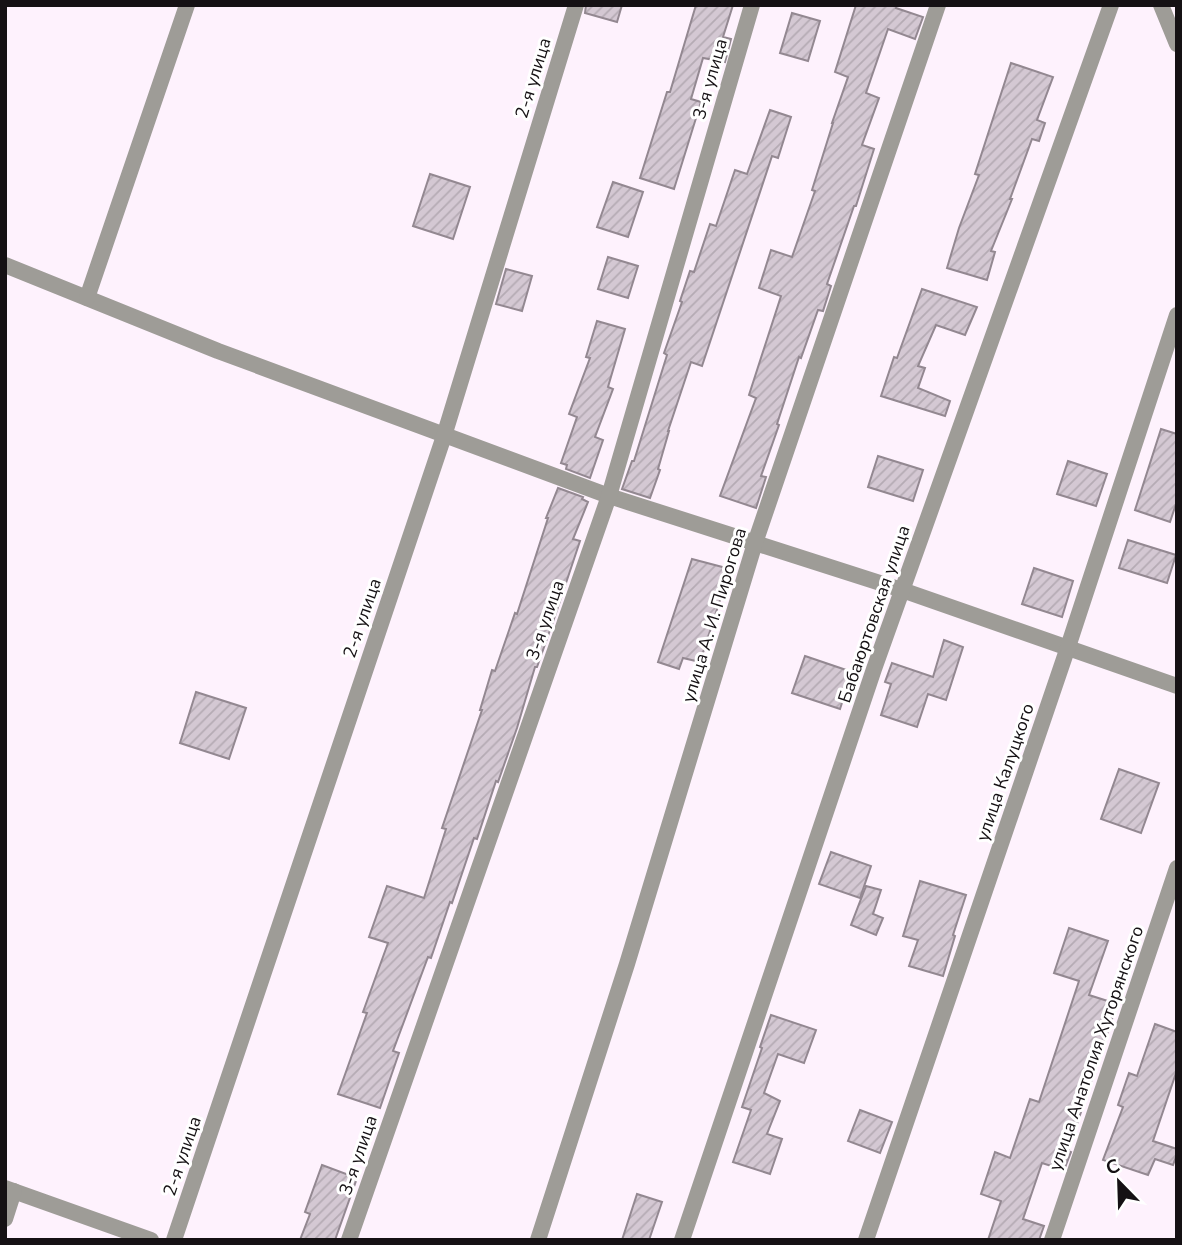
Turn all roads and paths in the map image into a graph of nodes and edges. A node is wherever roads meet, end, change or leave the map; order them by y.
1 (187, 5) edge
2 (576, 5) edge
3 (752, 5) edge
4 (938, 5) edge
5 (1111, 5) edge
6 (1161, 5) edge
7 (1177, 44) edge
8 (5, 265) edge
9 (87, 298) junction
10 (1177, 315) edge
11 (444, 436) junction
12 (609, 496) junction
13 (755, 543) junction
14 (902, 590) junction
15 (1069, 647) junction
16 (1177, 686) edge
17 (1177, 868) edge
18 (10, 1190) edge
19 (5, 1219) edge
20 (150, 1240) edge
21 (174, 1240) edge
22 (349, 1240) edge
23 (538, 1240) edge
24 (682, 1240) edge
25 (866, 1240) edge
26 (1052, 1240) edge

1 - 9 street
2 - 11 street, 2-я улица
3 - 12 street, 3-я улица
4 - 13 street, улица А. И. Пирогова
5 - 14 street, Бабаюртовская улица
6 - 7 street
8 - 9 street
9 - 11 street
10 - 15 street, улица Калуцкого
11 - 12 street
11 - 21 street, 2-я улица
12 - 13 street
12 - 22 street, 3-я улица
13 - 14 street
13 - 23 street, улица А. И. Пирогова
14 - 15 street
14 - 24 street, Бабаюртовская улица
15 - 16 street
15 - 25 street, улица Калуцкого
17 - 26 street, улица Анатолия Хуторянского
18 - 19 street
18 - 20 street

